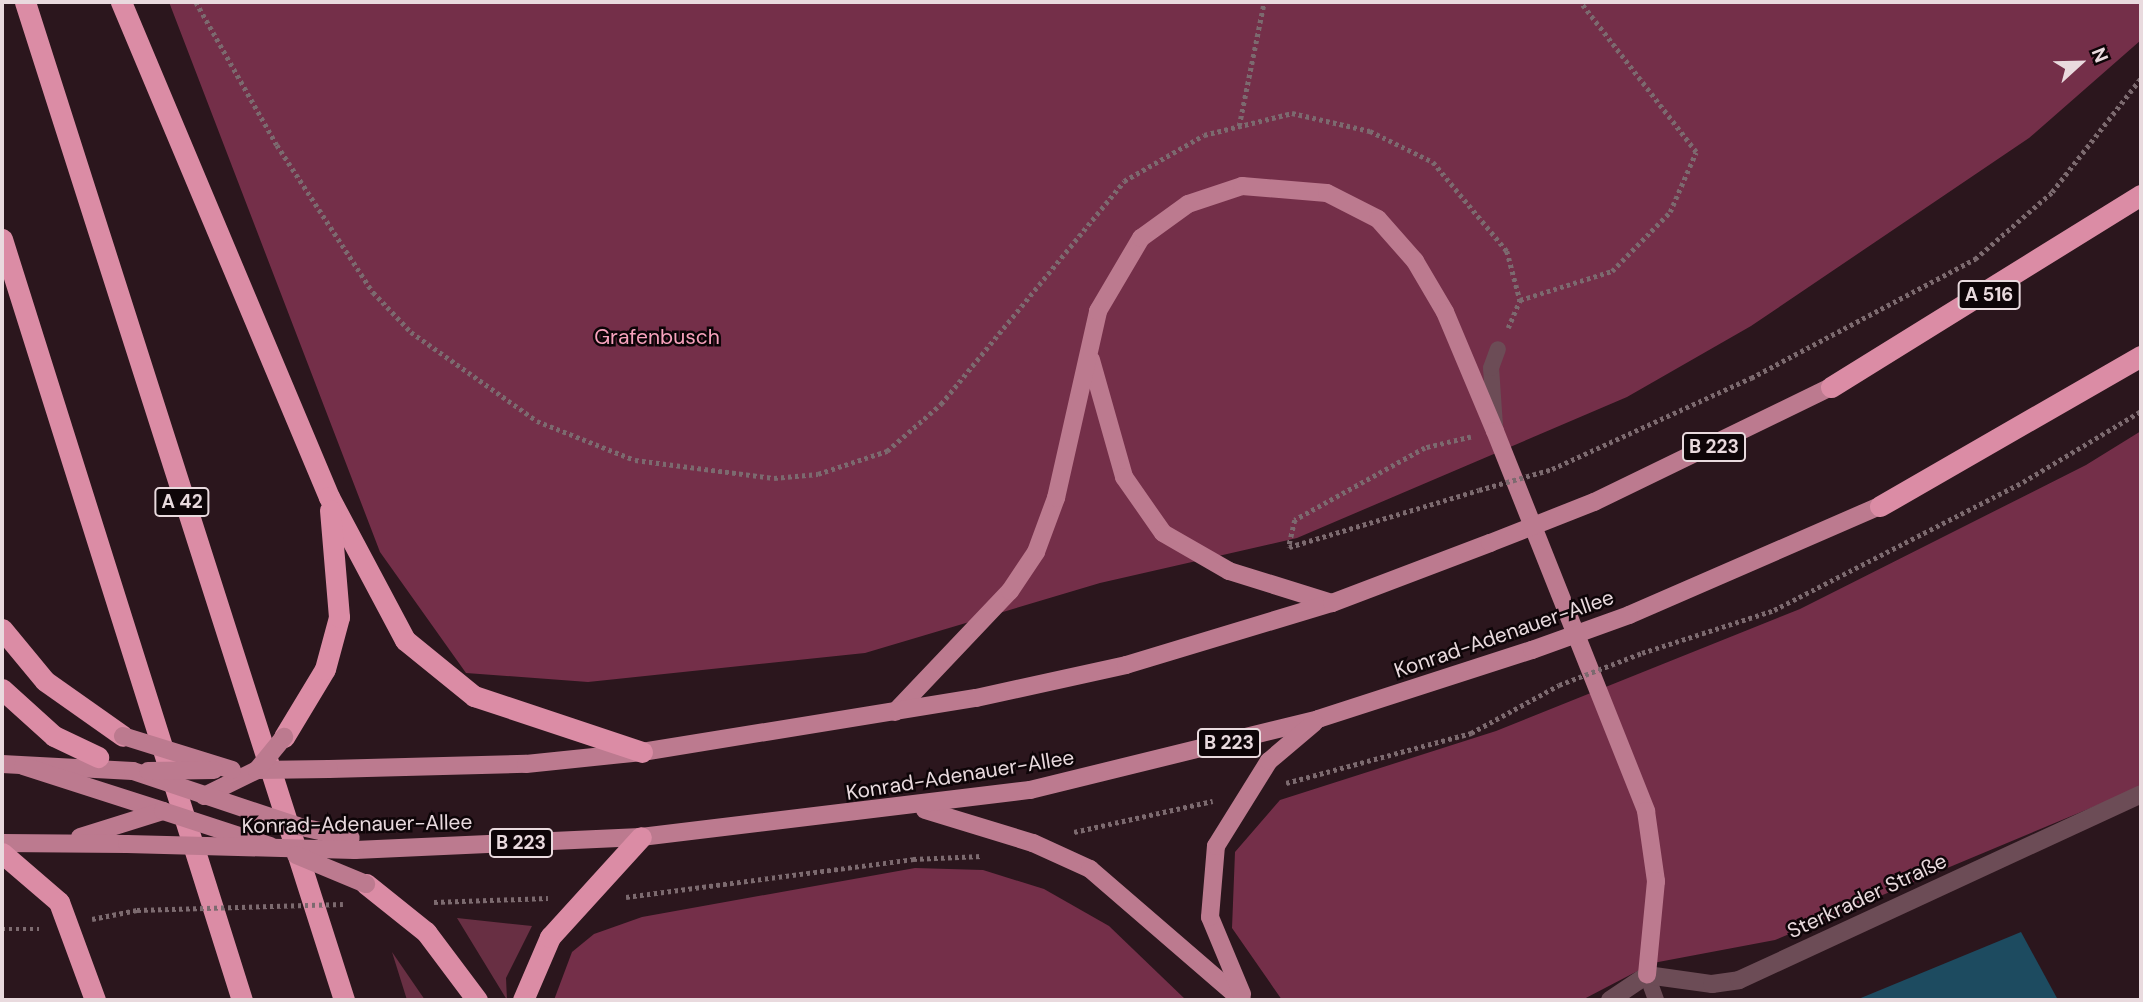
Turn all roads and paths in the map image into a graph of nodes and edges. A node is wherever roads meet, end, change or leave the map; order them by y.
1 (25, 2) edge
2 (121, 2) edge
3 (196, 2) edge
4 (1264, 2) edge
5 (1580, 2) edge
6 (2141, 78) edge
7 (1239, 126) junction
8 (2141, 195) edge
9 (2, 239) edge
10 (1520, 300) junction
11 (1499, 349) joint
12 (2141, 356) edge
13 (1090, 357) junction
14 (1831, 387) joint
15 (2141, 411) edge
16 (1495, 431) junction
17 (329, 497) junction
18 (1880, 506) joint
19 (1332, 603) junction
20 (2, 629) edge
21 (2, 689) edge
22 (895, 712) junction
23 (1318, 719) junction
24 (123, 736) joint
25 (284, 737) joint
26 (642, 752) junction
27 (101, 763) junction
28 (2, 764) edge
29 (23, 766) junction
30 (232, 770) junction
31 (133, 771) junction
32 (257, 771) junction
33 (1244, 794) junction
34 (2141, 794) edge
35 (204, 796) junction
36 (918, 808) junction
37 (163, 811) junction
38 (641, 837) junction
39 (67, 841) junction
40 (2, 843) edge
41 (1033, 843) junction
42 (353, 844) junction
43 (2, 853) edge
44 (290, 853) junction
45 (990, 857) dead end
46 (366, 884) joint
47 (585, 896) junction
48 (391, 903) junction
49 (137, 910) dead end
50 (1647, 975) junction
51 (95, 1000) edge
52 (242, 1000) edge
53 (344, 1000) edge
54 (477, 1000) edge
55 (523, 1000) edge
56 (1244, 1000) edge
57 (1610, 1000) edge
58 (1656, 1000) edge

1 - 53 highway, A 42
2 - 17 highway
3 - 7 path
4 - 7 path
5 - 10 path
6 - 16 path, bridge
7 - 10 path
8 - 14 highway, A 516
9 - 52 highway
10 - 11 path
11 - 16 lane
12 - 18 highway
13 - 16 main road
13 - 19 main road
13 - 22 main road
14 - 19 main road, B 223, bridge
15 - 33 path, bridge
16 - 50 main road
17 - 25 highway
17 - 26 highway
18 - 23 main road, Konrad-Adenauer-Allee / B 223, bridge
19 - 22 main road, B 223
20 - 24 highway
21 - 27 highway
22 - 26 main road, B 223
23 - 33 main road
23 - 36 main road, Konrad-Adenauer-Allee / B 223
24 - 30 main road, bridge
25 - 32 main road, bridge
26 - 32 main road, B 223, bridge
27 - 29 main road
27 - 31 main road
28 - 29 main road
29 - 37 main road
30 - 31 main road, B 223, bridge
30 - 32 main road, B 223
31 - 35 main road, bridge
32 - 35 main road
33 - 41 path
33 - 56 main road
34 - 50 street, Sterkrader Straße
35 - 37 main road
35 - 42 main road, bridge
36 - 38 main road, Konrad-Adenauer-Allee / B 223
36 - 41 main road
37 - 39 main road
37 - 44 main road, bridge
38 - 42 main road, Konrad-Adenauer-Allee / B 223
38 - 47 highway
39 - 40 main road, Konrad-Adenauer-Allee / B 223
39 - 44 main road, Konrad-Adenauer-Allee / B 223, bridge
41 - 56 main road
42 - 44 main road, Konrad-Adenauer-Allee / B 223, bridge
43 - 51 highway
44 - 46 main road, bridge
45 - 47 path
46 - 48 highway
47 - 48 path
47 - 55 highway
48 - 49 path, bridge
48 - 54 highway
50 - 57 street
50 - 58 lane

